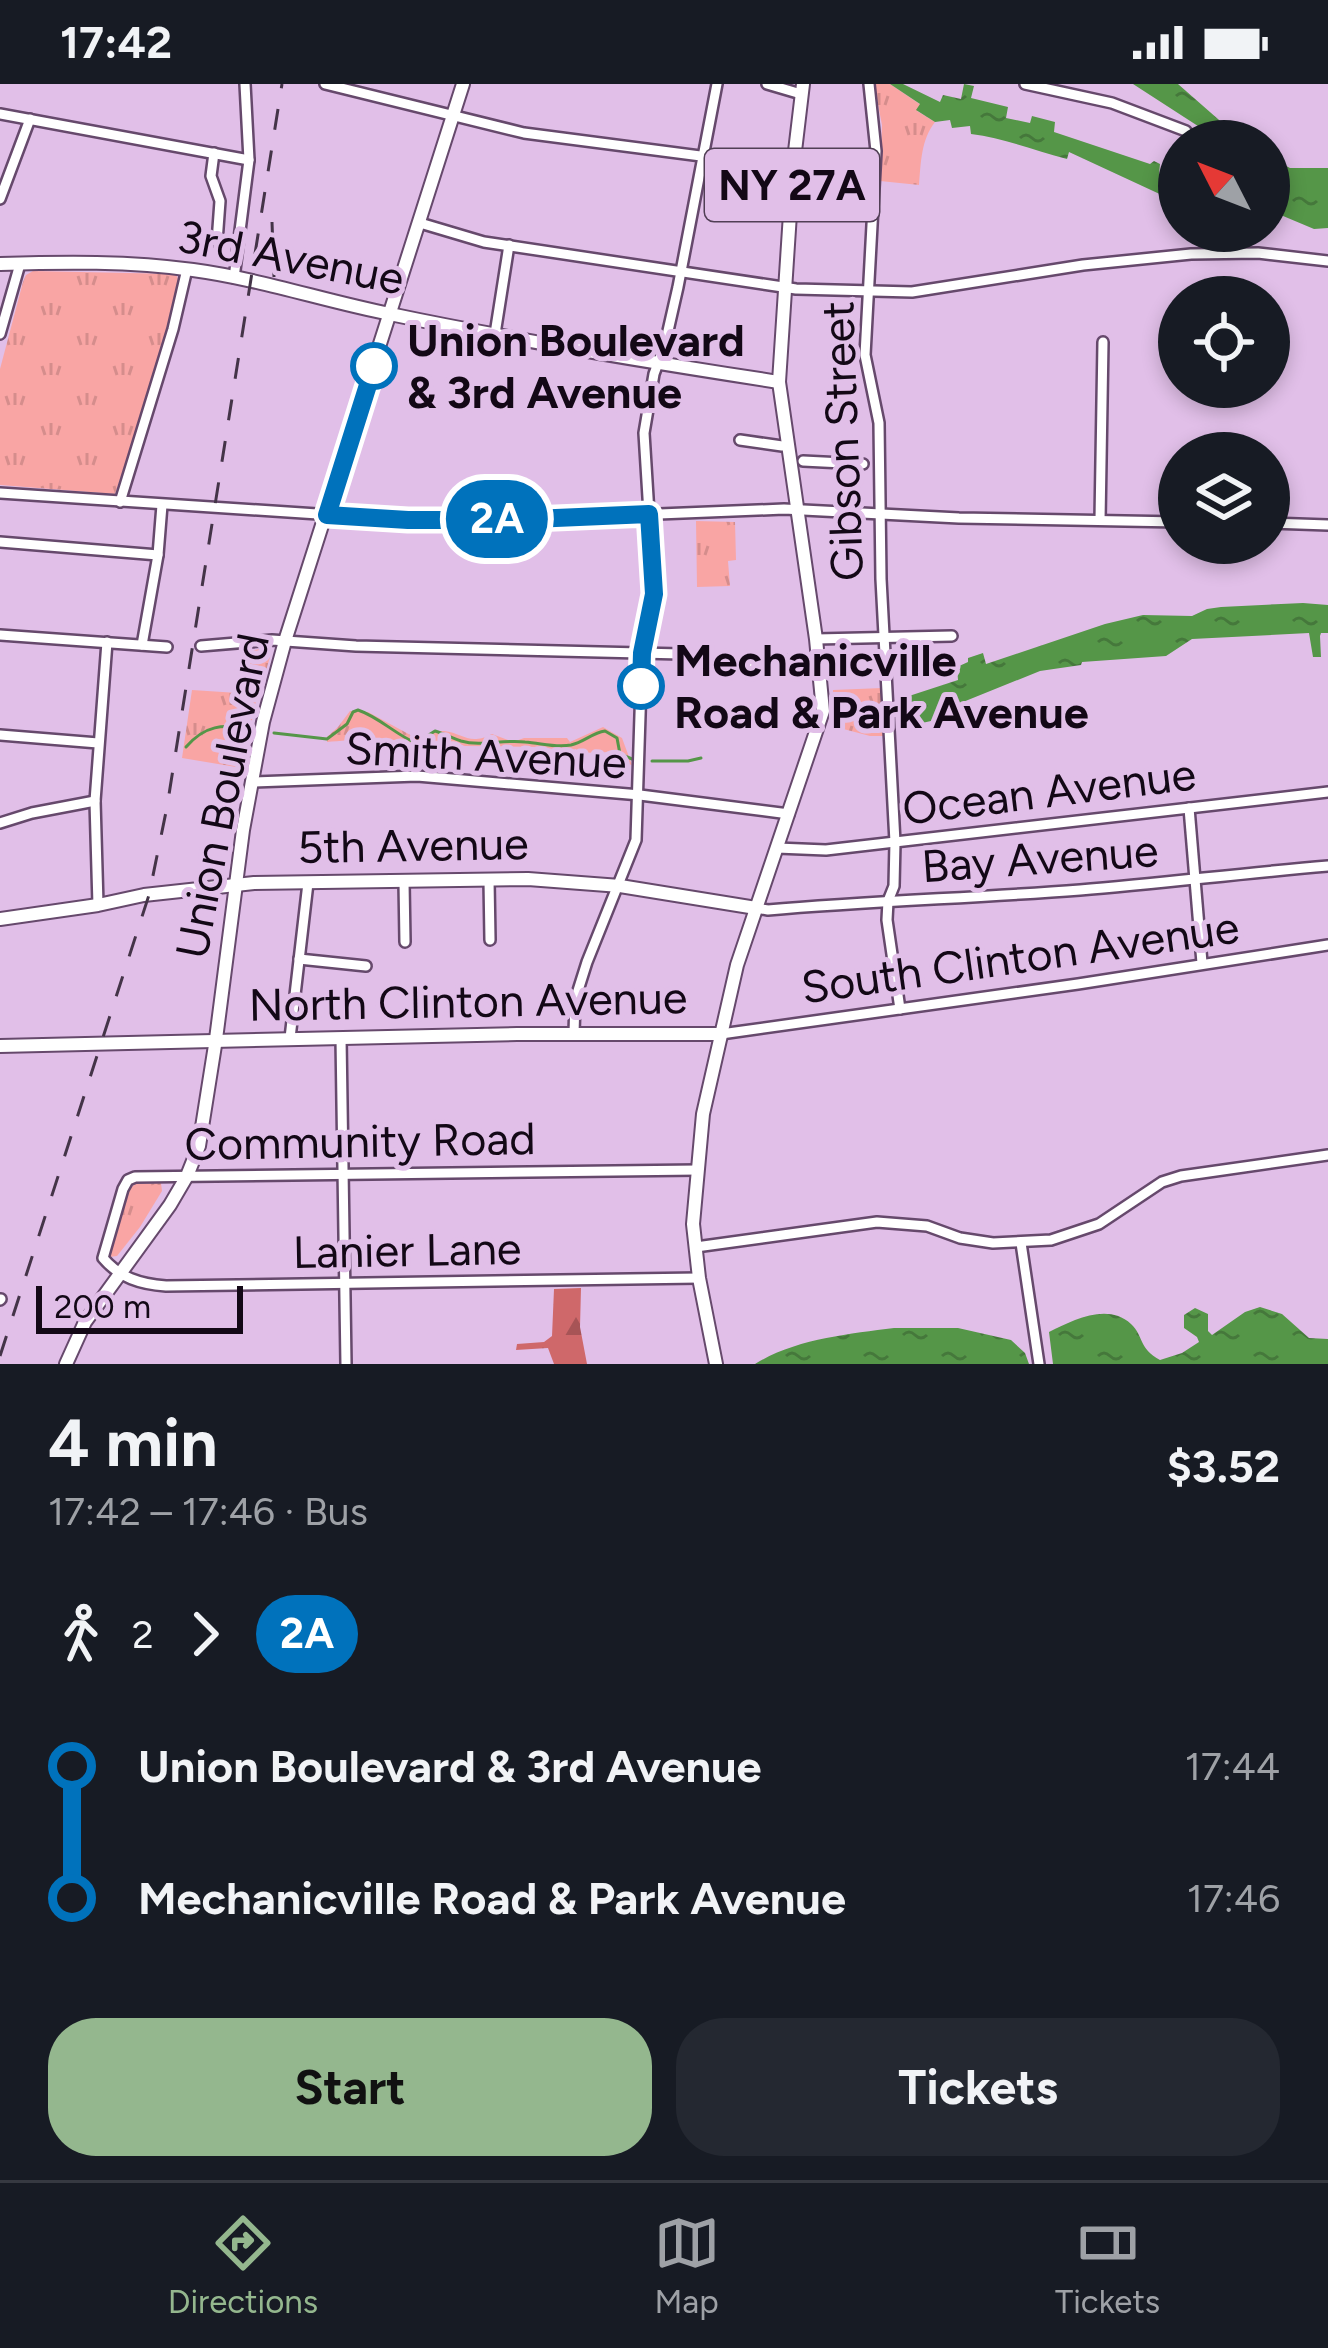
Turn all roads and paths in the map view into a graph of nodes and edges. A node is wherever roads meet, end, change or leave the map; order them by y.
1 (245, 84) edge
2 (325, 84) edge
3 (463, 84) edge
4 (717, 84) edge
5 (766, 84) edge
6 (869, 84) edge
7 (1025, 84) edge
8 (350, 87) edge
9 (802, 89) edge
10 (0, 114) edge
11 (452, 117) junction
12 (30, 119) junction
13 (1158, 120) edge
14 (214, 153) junction
15 (701, 157) junction
16 (249, 160) junction
17 (793, 168) junction
18 (0, 200) edge
19 (420, 223) junction
20 (218, 242) dead end
21 (509, 245) junction
22 (1328, 261) edge
23 (0, 264) edge
24 (20, 264) junction
25 (187, 269) junction
26 (681, 271) junction
27 (234, 278) junction
28 (786, 287) junction
29 (867, 291) junction
30 (391, 315) junction
31 (1, 326) edge
32 (495, 334) junction
33 (1103, 342) dead end
34 (659, 363) junction
35 (779, 382) junction
36 (740, 440) dead end
37 (782, 446) dead end
38 (803, 461) dead end
39 (863, 464) dead end
40 (0, 493) edge
41 (120, 502) junction
42 (162, 505) junction
43 (797, 509) junction
44 (649, 514) junction
45 (878, 514) junction
46 (327, 515) junction
47 (1100, 520) junction
48 (1158, 521) edge
49 (1290, 524) edge
50 (1328, 525) edge
51 (0, 542) edge
52 (158, 555) junction
53 (0, 634) edge
54 (952, 636) dead end
55 (883, 637) junction
56 (816, 639) junction
57 (285, 640) junction
58 (107, 642) junction
59 (142, 646) junction
60 (201, 646) dead end
61 (167, 647) dead end
62 (642, 653) junction
63 (681, 654) dead end
64 (819, 662) junction
65 (751, 672) dead end
66 (0, 735) edge
67 (98, 743) junction
68 (251, 782) junction
69 (1328, 792) edge
70 (640, 795) junction
71 (95, 801) junction
72 (1189, 808) junction
73 (788, 814) junction
74 (0, 823) edge
75 (896, 842) junction
76 (777, 848) junction
77 (1328, 866) edge
78 (489, 880) junction
79 (1194, 880) junction
80 (404, 882) junction
81 (308, 884) junction
82 (236, 885) junction
83 (620, 886) junction
84 (888, 901) junction
85 (98, 905) junction
86 (756, 908) junction
87 (0, 920) edge
88 (490, 940) dead end
89 (406, 942) dead end
90 (1328, 945) edge
91 (299, 959) junction
92 (1202, 964) junction
93 (366, 966) dead end
94 (899, 1009) junction
95 (574, 1034) junction
96 (721, 1034) junction
97 (290, 1038) junction
98 (341, 1038) junction
99 (216, 1039) junction
100 (0, 1046) edge
101 (1328, 1155) edge
102 (698, 1170) junction
103 (344, 1174) junction
104 (187, 1176) junction
105 (1021, 1244) junction
106 (696, 1247) junction
107 (119, 1273) junction
108 (699, 1278) junction
109 (345, 1284) junction
110 (67, 1364) edge
111 (346, 1364) edge
112 (716, 1364) edge
113 (1040, 1364) edge

1 - 16 street
2 - 8 street
3 - 11 main road, Union Boulevard
4 - 15 street
5 - 9 street
6 - 29 street, Gibson Street
7 - 13 street
8 - 11 street
9 - 17 main road, NY 27A
10 - 12 street
11 - 15 street
11 - 19 main road, Union Boulevard
12 - 14 street
12 - 18 street
14 - 16 street
14 - 20 street
15 - 17 street
15 - 26 street
16 - 27 street
17 - 28 main road, NY 27A
19 - 21 street
19 - 30 main road, Union Boulevard
21 - 26 street
21 - 32 street
22 - 29 street
23 - 24 main road, 3rd Avenue
24 - 25 main road, 3rd Avenue
24 - 31 street
25 - 27 main road, 3rd Avenue
25 - 41 street
26 - 28 street
26 - 34 street
27 - 30 main road, 3rd Avenue
28 - 29 street
28 - 35 main road, NY 27A
29 - 45 street, Gibson Street
30 - 32 main road, 3rd Avenue
30 - 46 main road, Union Boulevard
32 - 34 main road, 3rd Avenue
33 - 47 street
34 - 35 main road, 3rd Avenue
34 - 44 street
35 - 43 main road, NY 27A
36 - 37 street
38 - 39 street
40 - 41 street
41 - 42 street
42 - 46 street
42 - 52 street
43 - 44 street
43 - 45 street
43 - 56 main road, NY 27A
44 - 46 street
44 - 62 street
45 - 47 street
45 - 55 street, Gibson Street
46 - 57 main road, Union Boulevard
47 - 48 street
49 - 50 street
51 - 52 street
52 - 59 street
53 - 58 street
54 - 55 street
55 - 56 street
55 - 75 street, Gibson Street
56 - 64 main road, NY 27A
57 - 60 street
57 - 62 street
57 - 68 main road, Union Boulevard
58 - 59 street
58 - 67 street
59 - 61 street
62 - 63 street
62 - 70 street
64 - 65 street
64 - 73 main road, NY 27A
66 - 67 street
67 - 71 street
68 - 70 street, Smith Avenue
68 - 82 main road, Union Boulevard
69 - 72 street, Ocean Avenue
70 - 73 street, Smith Avenue
70 - 83 street
71 - 74 street
71 - 85 street
72 - 75 street, Ocean Avenue
72 - 79 street
73 - 76 main road, NY 27A
75 - 76 street, Ocean Avenue
75 - 84 street, Gibson Street
76 - 86 main road, NY 27A
77 - 79 street, Bay Avenue
78 - 80 main road, 5th Avenue
78 - 83 main road, 5th Avenue
78 - 88 street
79 - 84 street, Bay Avenue
79 - 92 street
80 - 81 main road, 5th Avenue
80 - 89 street
81 - 82 main road, 5th Avenue
81 - 91 street
82 - 85 main road, 5th Avenue
82 - 99 main road, Union Boulevard
83 - 86 main road, 5th Avenue
83 - 95 street
84 - 86 street, Bay Avenue
84 - 94 street, Gibson Street
85 - 87 main road, 5th Avenue
86 - 96 main road, NY 27A
90 - 92 street, South Clinton Avenue
91 - 93 street
91 - 97 street
92 - 94 street, South Clinton Avenue
94 - 96 street, South Clinton Avenue
95 - 96 main road, North Clinton Avenue
95 - 98 main road, North Clinton Avenue
96 - 102 main road, NY 27A
97 - 98 main road, North Clinton Avenue
97 - 99 main road, North Clinton Avenue
98 - 103 street
99 - 100 main road, North Clinton Avenue
99 - 104 main road, Union Boulevard
101 - 105 street
102 - 103 street, Community Road
102 - 106 main road, NY 27A
103 - 104 street, Community Road
103 - 109 street
104 - 107 main road, Union Boulevard
104 - 107 street, Community Road
105 - 106 street
105 - 113 street
106 - 108 main road, NY 27A
107 - 109 street, Lanier Lane
107 - 110 main road, Union Boulevard
108 - 109 street, Lanier Lane
108 - 112 main road, NY 27A
109 - 111 street

